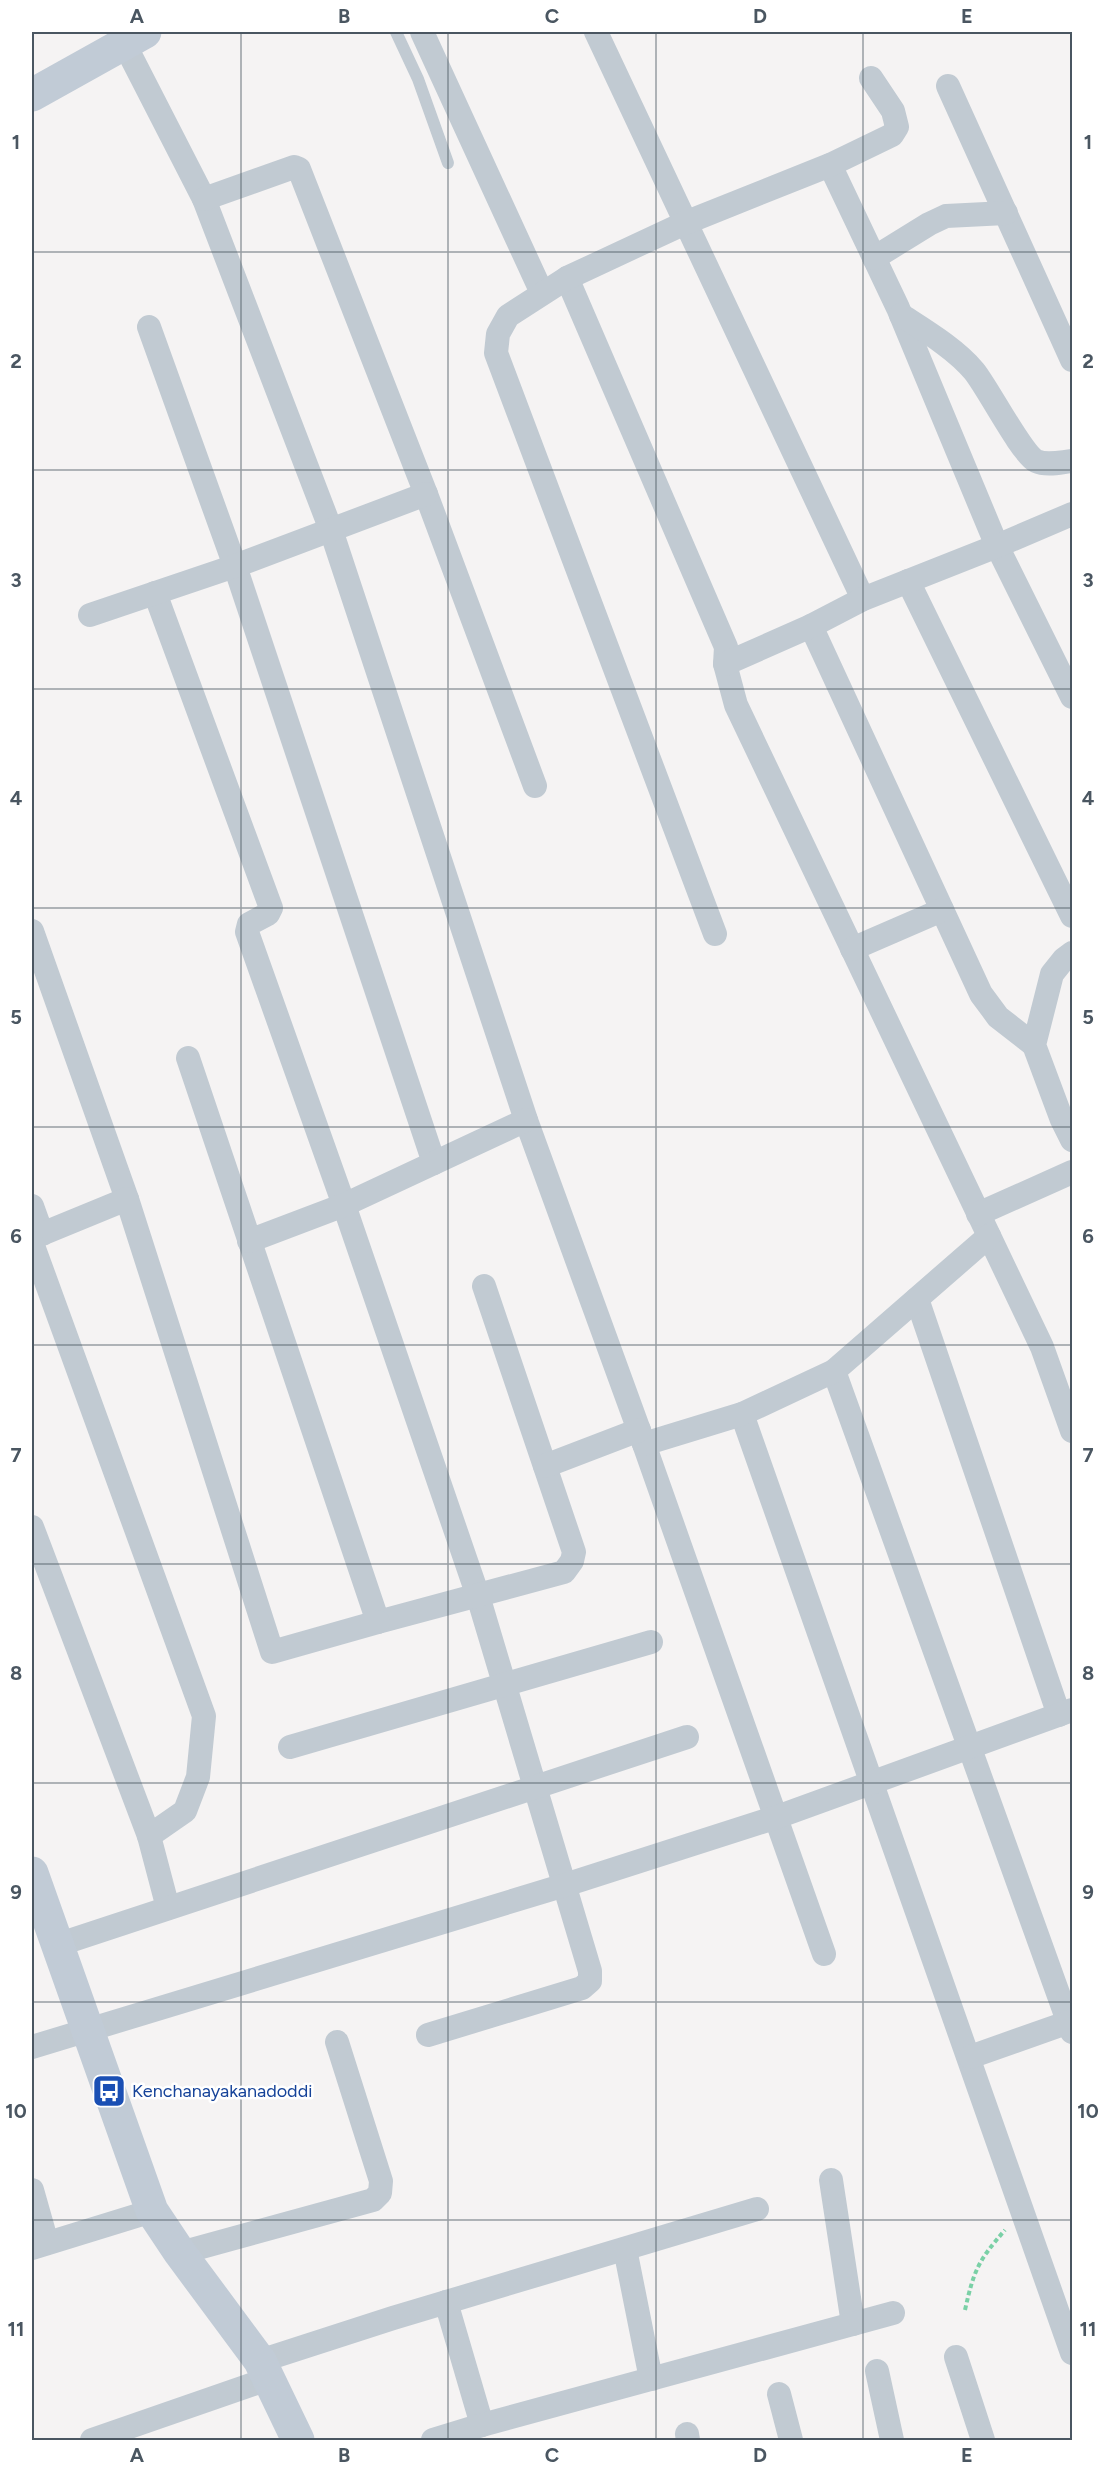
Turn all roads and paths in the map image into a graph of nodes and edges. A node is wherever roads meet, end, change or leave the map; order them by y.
1 (396, 32) edge
2 (422, 32) edge
3 (596, 32) edge
4 (135, 37) edge
5 (870, 78) dead end
6 (948, 86) dead end
7 (32, 95) edge
8 (448, 163) dead end
9 (830, 165) junction
10 (204, 199) junction
11 (1006, 213) junction
12 (685, 223) junction
13 (874, 258) junction
14 (567, 278) junction
15 (542, 293) junction
16 (901, 315) junction
17 (149, 327) dead end
18 (1072, 360) edge
19 (1072, 461) edge
20 (426, 494) junction
21 (1072, 514) edge
22 (331, 530) junction
23 (997, 546) junction
24 (236, 566) junction
25 (908, 581) junction
26 (155, 592) junction
27 (863, 599) junction
28 (90, 615) dead end
29 (812, 626) junction
30 (724, 664) junction
31 (1072, 697) edge
32 (535, 786) dead end
33 (942, 910) junction
34 (1072, 916) edge
35 (32, 931) edge
36 (715, 934) dead end
37 (852, 949) junction
38 (1072, 953) edge
39 (1034, 1045) junction
40 (188, 1058) dead end
41 (526, 1120) junction
42 (1072, 1140) edge
43 (434, 1163) junction
44 (1072, 1172) edge
45 (127, 1199) junction
46 (344, 1205) junction
47 (32, 1206) edge
48 (978, 1214) junction
49 (989, 1236) junction
50 (35, 1238) edge
51 (249, 1241) junction
52 (484, 1286) dead end
53 (917, 1299) junction
54 (834, 1371) junction
55 (742, 1414) junction
56 (1072, 1431) edge
57 (642, 1437) junction
58 (545, 1466) junction
59 (32, 1527) edge
60 (478, 1596) junction
61 (378, 1622) junction
62 (651, 1642) dead end
63 (506, 1686) junction
64 (1066, 1713) edge
65 (687, 1737) dead end
66 (970, 1746) junction
67 (290, 1748) dead end
68 (873, 1783) junction
69 (536, 1786) junction
70 (777, 1816) junction
71 (148, 1836) junction
72 (32, 1873) edge
73 (565, 1885) junction
74 (168, 1908) junction
75 (45, 1928) edge
76 (824, 1954) dead end
77 (1071, 2025) edge
78 (87, 2030) junction
79 (429, 2035) dead end
80 (338, 2042) dead end
81 (32, 2047) edge
82 (970, 2057) junction
83 (831, 2180) dead end
84 (32, 2190) edge
85 (757, 2209) dead end
86 (1023, 2210) junction
87 (152, 2211) junction
88 (39, 2245) edge
89 (625, 2249) junction
90 (180, 2253) junction
91 (446, 2302) junction
92 (965, 2310) dead end
93 (893, 2313) dead end
94 (853, 2324) junction
95 (1072, 2354) edge
96 (956, 2357) dead end
97 (264, 2370) junction
98 (877, 2371) dead end
99 (651, 2379) junction
100 (779, 2394) dead end
101 (482, 2425) junction
102 (92, 2440) edge
103 (298, 2440) edge
104 (433, 2440) edge
105 (791, 2440) edge
106 (892, 2440) edge
107 (983, 2440) edge

1 - 8 lane
2 - 15 street
3 - 12 street
4 - 7 street
4 - 10 street
5 - 9 street
6 - 11 street
9 - 12 street
9 - 13 street
10 - 20 street
10 - 22 street
11 - 13 street
11 - 18 street
12 - 14 street
12 - 27 street
13 - 16 street
14 - 15 street
14 - 30 street
15 - 36 street
16 - 19 street
16 - 23 street
17 - 24 street
20 - 22 street
20 - 32 street
21 - 23 street
22 - 24 street
22 - 41 street
23 - 25 street
23 - 31 street
24 - 26 street
24 - 43 street
25 - 27 street
25 - 34 street
26 - 28 street
26 - 46 street
27 - 29 street
29 - 30 street
29 - 33 street
30 - 37 street
33 - 37 street
33 - 39 street
35 - 45 street
37 - 48 street
38 - 39 street
39 - 42 street
40 - 51 street
41 - 43 street
41 - 57 street
43 - 46 street
44 - 48 street
45 - 50 street
45 - 61 street
46 - 51 street
46 - 60 street
47 - 50 street
48 - 49 street
49 - 53 street
49 - 56 street
50 - 71 street
51 - 61 street
52 - 58 street
53 - 54 street
53 - 64 street
54 - 55 street
54 - 66 street
55 - 57 street
55 - 68 street
57 - 58 street
57 - 70 street
58 - 60 street
59 - 71 street
60 - 61 street
60 - 63 street
62 - 63 street
63 - 67 street
63 - 69 street
64 - 66 street
65 - 69 street
66 - 68 street
66 - 77 street
68 - 70 street
68 - 82 street
69 - 73 street
69 - 74 street
70 - 73 street
70 - 76 street
71 - 74 street
72 - 75 street
73 - 78 street
73 - 79 street
74 - 75 street
75 - 78 street
77 - 82 street
78 - 81 street
78 - 87 street
80 - 90 street
82 - 86 street
83 - 94 street
84 - 88 street
85 - 89 street
86 - 92 path
86 - 95 street
87 - 88 street
87 - 90 street
89 - 91 street
89 - 99 street
90 - 97 street
91 - 97 street
91 - 101 street
93 - 94 street
94 - 99 street
96 - 107 street
97 - 102 street
97 - 103 street
98 - 106 street
99 - 101 street
100 - 105 street
101 - 104 street

